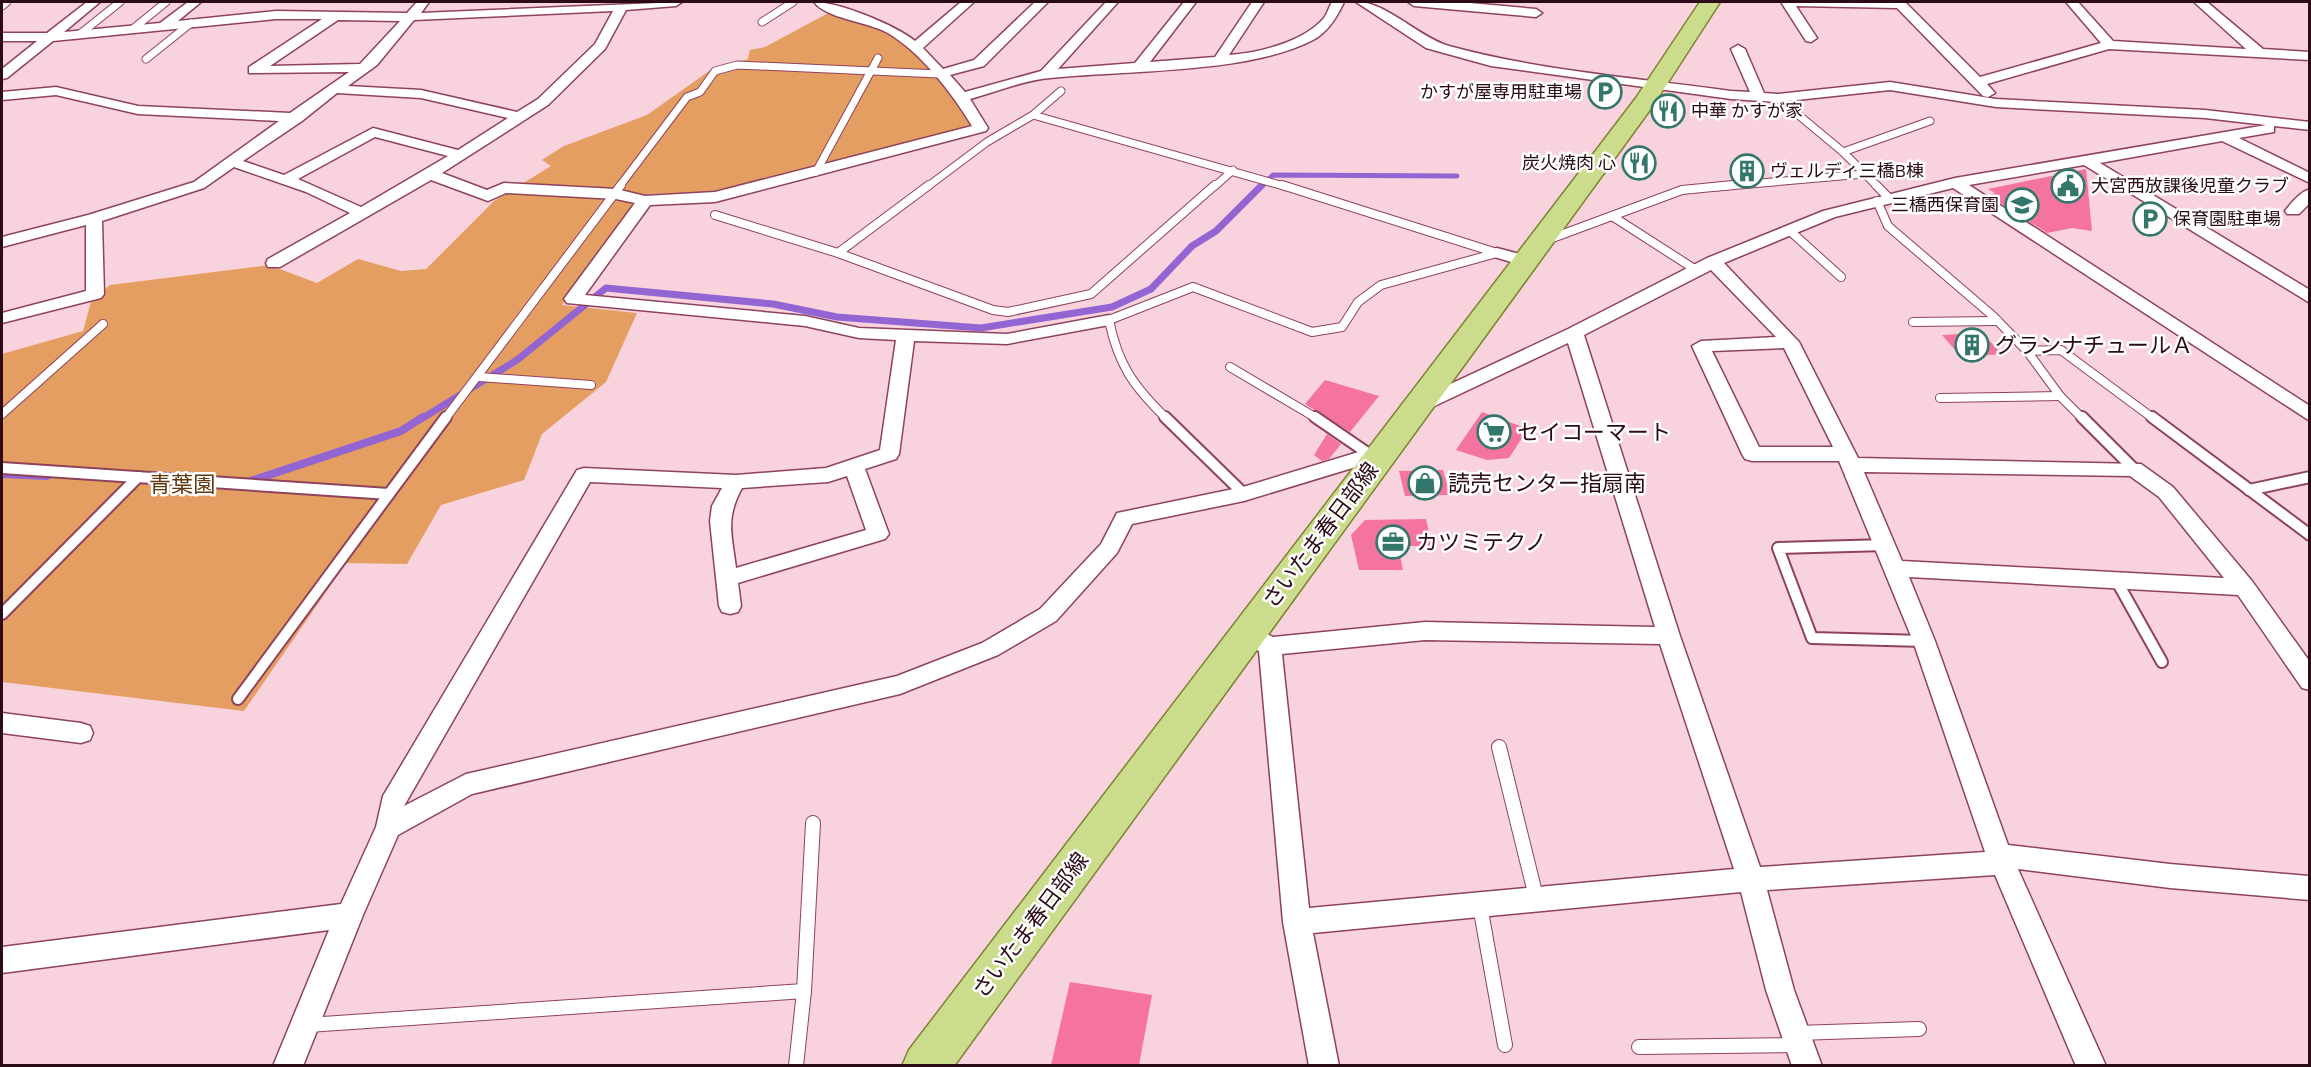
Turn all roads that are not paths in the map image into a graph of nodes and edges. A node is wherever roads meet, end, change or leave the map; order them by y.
1 (7, 2) edge
2 (94, 2) edge
3 (120, 2) edge
4 (166, 2) edge
5 (195, 2) edge
6 (288, 2) edge
7 (423, 2) edge
8 (454, 2) edge
9 (676, 2) edge
10 (793, 2) edge
11 (820, 2) edge
12 (968, 2) edge
13 (1042, 2) edge
14 (1112, 2) edge
15 (1190, 2) edge
16 (1258, 2) edge
17 (1338, 2) edge
18 (1362, 2) edge
19 (1414, 2) edge
20 (1710, 2) edge
21 (1789, 2) edge
22 (2072, 2) edge
23 (2200, 2) edge
24 (1453, 3) edge
25 (1899, 3) edge
26 (618, 5) edge
27 (2, 6) edge
28 (531, 6) edge
29 (1536, 13) dead end
30 (276, 15) junction
31 (337, 15) junction
32 (440, 15) junction
33 (408, 17) junction
34 (762, 22) dead end
35 (191, 23) junction
36 (165, 25) junction
37 (135, 28) junction
38 (80, 34) junction
39 (53, 37) junction
40 (2, 38) edge
41 (1810, 38) dead end
42 (2109, 45) junction
43 (915, 48) junction
44 (1738, 50) dead end
45 (2259, 53) junction
46 (2310, 56) edge
47 (878, 58) dead end
48 (1220, 58) junction
49 (146, 59) dead end
50 (1141, 64) junction
51 (364, 69) junction
52 (871, 71) junction
53 (939, 74) junction
54 (1046, 74) junction
55 (2, 75) edge
56 (1978, 82) junction
57 (1657, 83) junction
58 (338, 89) junction
59 (1061, 91) dead end
60 (2, 96) edge
61 (962, 97) junction
62 (1760, 98) junction
63 (1778, 98) junction
64 (1996, 103) junction
65 (1033, 115) junction
66 (520, 117) junction
67 (297, 118) junction
68 (1930, 121) dead end
69 (2289, 126) junction
70 (2310, 126) edge
71 (2223, 136) junction
72 (2310, 137) edge
73 (1843, 152) junction
74 (461, 154) junction
75 (2084, 159) junction
76 (233, 162) junction
77 (1233, 170) junction
78 (816, 172) junction
79 (430, 174) junction
80 (1864, 174) junction
81 (2310, 179) edge
82 (286, 180) junction
83 (1955, 183) junction
84 (616, 194) junction
85 (2310, 194) edge
86 (1883, 199) junction
87 (645, 201) junction
88 (2293, 211) dead end
89 (362, 213) junction
90 (715, 214) dead end
91 (1612, 216) junction
92 (94, 218) junction
93 (1789, 230) junction
94 (2, 242) edge
95 (1520, 252) junction
96 (837, 253) junction
97 (274, 262) dead end
98 (1704, 266) junction
99 (1841, 277) dead end
100 (2310, 298) edge
101 (2, 318) edge
102 (1109, 320) junction
103 (1998, 321) junction
104 (1912, 322) dead end
105 (103, 324) dead end
106 (1574, 333) junction
107 (906, 335) junction
108 (1790, 342) junction
109 (2027, 351) junction
110 (1230, 367) dead end
111 (479, 377) junction
112 (591, 385) dead end
113 (2060, 396) junction
114 (1940, 398) dead end
115 (1418, 406) junction
116 (2, 414) edge
117 (2310, 415) edge
118 (1377, 452) junction
119 (1848, 460) junction
120 (854, 466) junction
121 (2, 468) edge
122 (2134, 469) junction
123 (138, 477) junction
124 (2310, 477) edge
125 (736, 482) junction
126 (2249, 490) junction
127 (389, 494) junction
128 (1244, 494) junction
129 (2310, 535) edge
130 (1886, 545) junction
131 (1896, 568) junction
132 (2115, 578) junction
133 (726, 579) junction
134 (2244, 587) junction
135 (730, 606) dead end
136 (2, 614) edge
137 (1668, 636) junction
138 (1258, 640) junction
139 (1924, 641) junction
140 (2162, 662) dead end
141 (2310, 681) edge
142 (238, 699) dead end
143 (2, 723) edge
144 (81, 733) dead end
145 (1499, 747) dead end
146 (813, 823) dead end
147 (389, 827) junction
148 (2001, 859) junction
149 (1751, 879) junction
150 (2309, 888) edge
151 (1537, 901) junction
152 (1480, 906) junction
153 (350, 915) junction
154 (1297, 922) junction
155 (2, 960) edge
156 (804, 991) junction
157 (304, 1026) junction
158 (1919, 1029) dead end
159 (1504, 1045) dead end
160 (1640, 1047) dead end
161 (1800, 1048) edge
162 (288, 1065) edge
163 (796, 1065) edge
164 (925, 1065) edge
165 (1324, 1065) edge
166 (2091, 1065) edge

1 - 27 lane
2 - 39 street
3 - 38 lane
4 - 37 lane
5 - 36 street
6 - 30 street
7 - 33 street
8 - 32 street
9 - 26 street
10 - 34 lane
11 - 43 street
12 - 43 street
13 - 53 street
14 - 54 street
15 - 50 street
16 - 48 street
17 - 48 street
18 - 57 street
19 - 24 street
20 - 57 main road, さいたま春日部線
21 - 25 street
21 - 41 street
22 - 42 street
23 - 45 street
24 - 29 street
25 - 56 street
26 - 28 street
26 - 66 street
28 - 32 street
30 - 31 street
30 - 35 street
31 - 33 street
31 - 51 street
32 - 33 street
33 - 51 street
35 - 36 street
35 - 49 lane
36 - 37 street
37 - 38 street
38 - 39 street
39 - 40 street
39 - 55 street
42 - 45 street
42 - 56 street
43 - 53 street
44 - 62 street
45 - 46 street
47 - 52 lane
48 - 50 street
50 - 54 street
51 - 58 street
52 - 53 lane
52 - 78 lane
52 - 84 lane
53 - 61 street
54 - 61 street
56 - 64 street
57 - 62 street
57 - 95 main road, さいたま春日部線
58 - 66 street
58 - 67 street
59 - 65 lane
60 - 67 street
61 - 78 street
62 - 63 street
63 - 64 street
63 - 73 lane
64 - 69 street
65 - 77 lane
65 - 96 lane
66 - 74 street
67 - 76 street
68 - 73 lane
69 - 70 street
69 - 71 street
69 - 72 street
71 - 75 street
71 - 81 street
73 - 80 lane
74 - 79 street
74 - 82 street
75 - 83 street
75 - 100 street
76 - 82 street
76 - 92 street
77 - 95 lane
77 - 96 lane
78 - 87 street
79 - 84 street
79 - 89 street
80 - 86 lane
80 - 91 lane
82 - 89 street
83 - 86 street
83 - 117 street
84 - 87 street
84 - 111 lane
85 - 88 street
86 - 93 street
86 - 103 lane
87 - 107 street
89 - 97 street
90 - 96 lane
91 - 95 lane
91 - 98 lane
92 - 94 street
92 - 101 street
93 - 98 street
93 - 99 lane
95 - 102 lane
95 - 115 main road, さいたま春日部線
98 - 106 street
98 - 108 street
102 - 107 street
102 - 128 lane
103 - 104 lane
103 - 109 lane
105 - 116 lane
106 - 115 street
106 - 137 street
107 - 120 street
108 - 119 street
108 - 119 street
109 - 113 lane
109 - 126 lane
110 - 118 lane
111 - 112 lane
111 - 127 lane
113 - 114 lane
113 - 122 lane
115 - 118 main road, さいたま春日部線
118 - 128 street
118 - 138 main road, さいたま春日部線
119 - 122 street
119 - 130 street
120 - 125 street
120 - 133 street
121 - 123 lane
122 - 134 street
123 - 127 lane
123 - 136 lane
124 - 126 lane
125 - 133 street
125 - 147 street
126 - 129 lane
127 - 142 lane
128 - 147 street
130 - 131 street
130 - 139 lane
131 - 132 street
131 - 139 street
132 - 134 street
132 - 140 lane
133 - 135 street
134 - 141 street
137 - 138 street
137 - 149 street
138 - 154 street
138 - 164 main road, さいたま春日部線
139 - 148 street
143 - 144 street
145 - 151 lane
146 - 156 lane
147 - 153 street
148 - 149 street
148 - 150 street
148 - 166 street
149 - 151 street
149 - 161 street
151 - 152 street
152 - 154 street
152 - 159 lane
153 - 155 street
153 - 157 street
154 - 165 street
156 - 157 lane
156 - 163 lane
157 - 162 street
158 - 161 lane
160 - 161 lane

